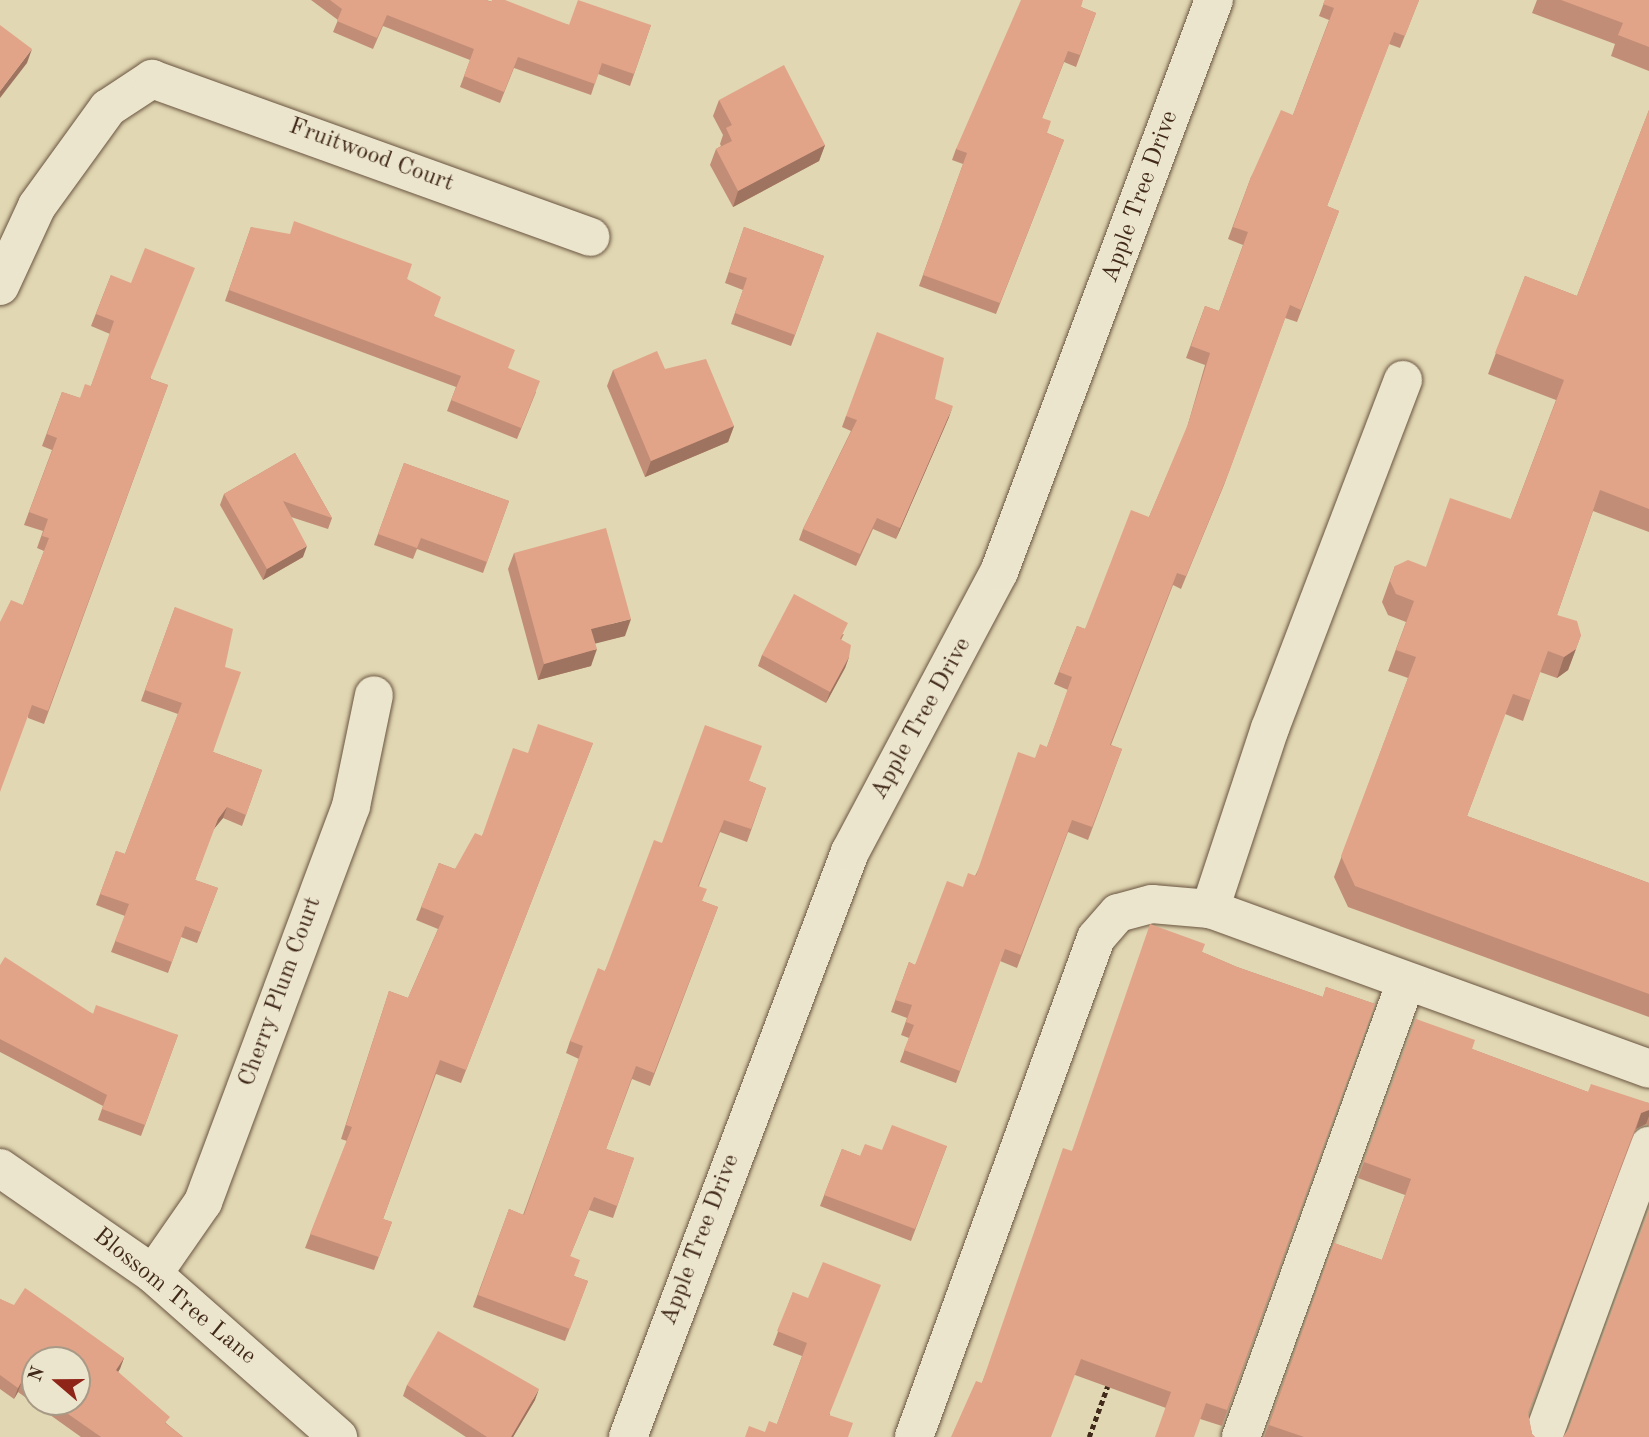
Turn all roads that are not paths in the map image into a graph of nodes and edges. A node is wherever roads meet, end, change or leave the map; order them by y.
1 (1214, 0) edge
2 (590, 237) dead end
3 (3, 271) edge
4 (1403, 380) dead end
5 (374, 695) dead end
6 (1210, 909) junction
7 (1406, 981) junction
8 (1649, 1069) edge
9 (1649, 1146) edge
10 (0, 1168) edge
11 (153, 1274) junction
12 (338, 1437) edge
13 (628, 1437) edge
14 (914, 1437) edge
15 (1241, 1437) edge
16 (1543, 1437) edge

1 - 13 street, Apple Tree Drive
2 - 3 street, Fruitwood Court
4 - 6 street
5 - 11 street, Cherry Plum Court
6 - 7 street
6 - 14 street
7 - 8 street
7 - 15 street
9 - 16 street
10 - 11 street, Blossom Tree Lane
11 - 12 street, Blossom Tree Lane

